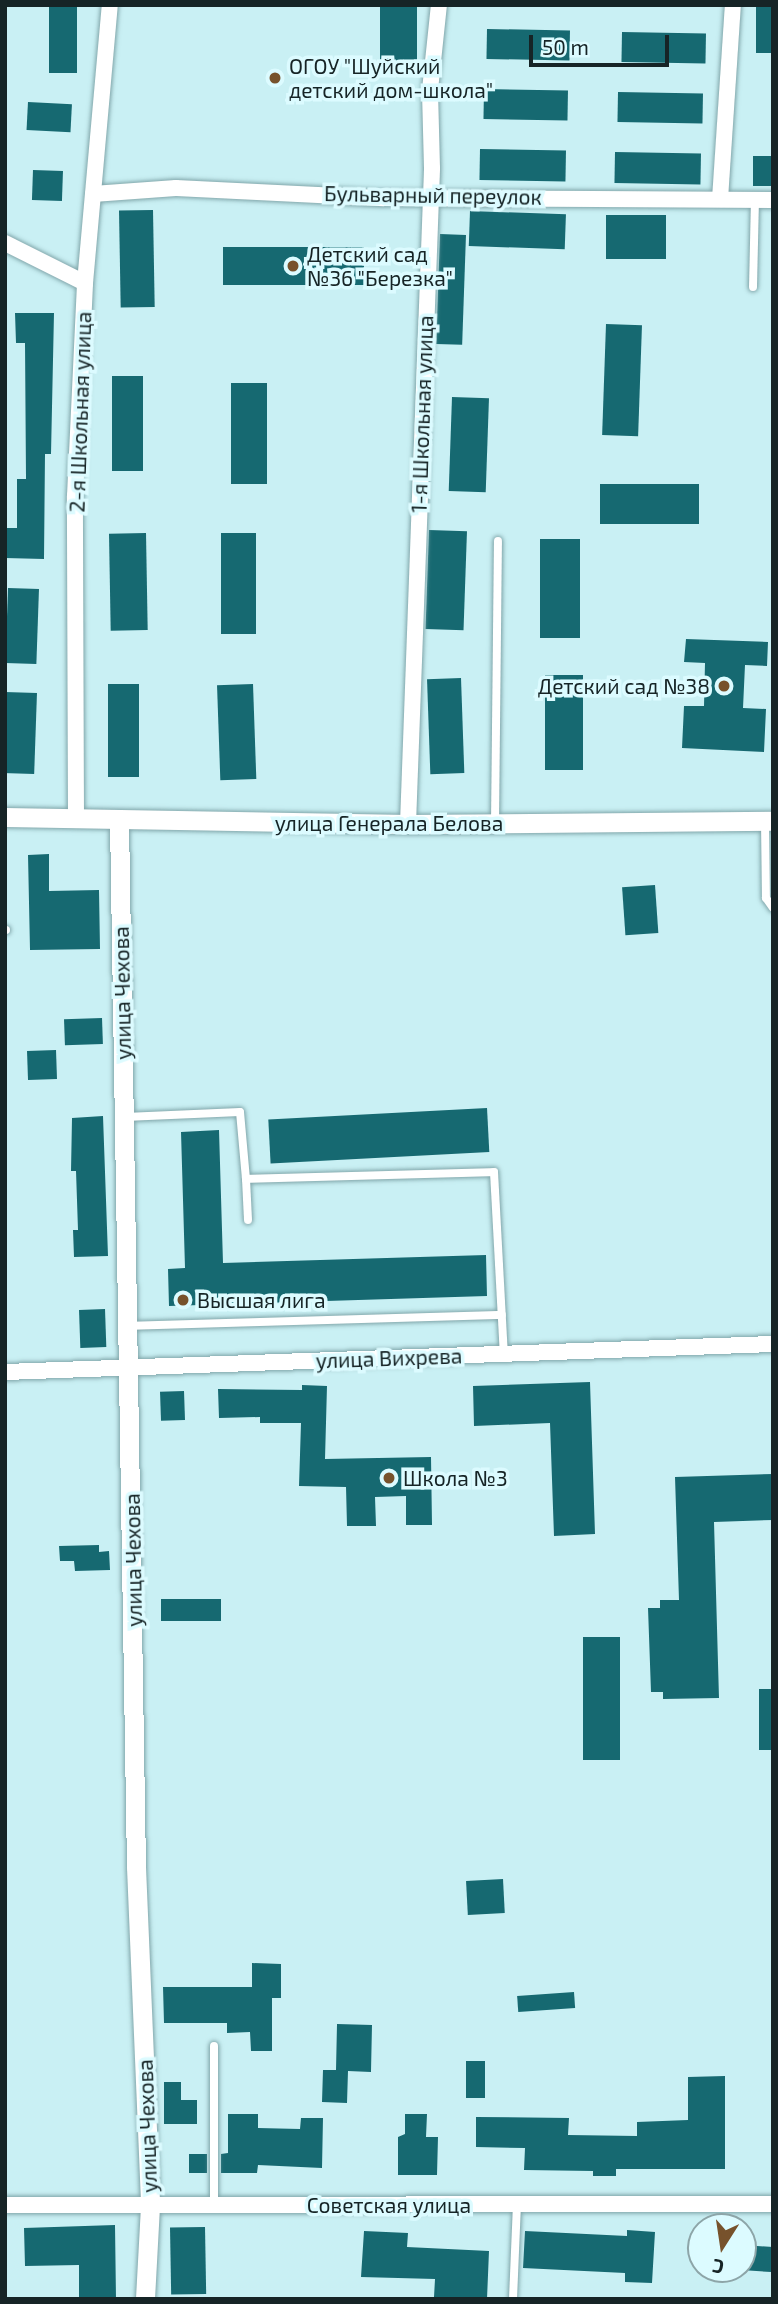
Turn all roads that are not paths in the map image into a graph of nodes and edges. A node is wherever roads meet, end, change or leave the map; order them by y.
1 (110, 5) edge
2 (439, 5) edge
3 (733, 5) edge
4 (93, 194) junction
5 (429, 195) junction
6 (720, 199) junction
7 (755, 200) junction
8 (773, 200) edge
9 (5, 243) edge
10 (85, 283) junction
11 (753, 287) dead end
12 (498, 541) dead end
13 (5, 817) edge
14 (76, 819) junction
15 (119, 820) junction
16 (769, 821) edge
17 (495, 823) junction
18 (408, 824) junction
19 (773, 908) edge
20 (124, 1117) junction
21 (246, 1180) junction
22 (248, 1220) dead end
23 (502, 1315) junction
24 (128, 1326) junction
25 (773, 1344) edge
26 (504, 1354) junction
27 (129, 1369) junction
28 (5, 1373) edge
29 (214, 2046) dead end
30 (773, 2204) edge
31 (5, 2205) edge
32 (517, 2205) junction
33 (150, 2206) junction
34 (215, 2206) junction
35 (145, 2299) edge
36 (513, 2299) edge

1 - 4 street, 2-я Школьная улица
2 - 5 street, 1-я Школьная улица
3 - 6 street
4 - 5 street, Бульварный переулок
4 - 10 street, 2-я Школьная улица
5 - 6 street, Бульварный переулок
5 - 18 street, 1-я Школьная улица
6 - 7 street, Бульварный переулок
7 - 8 street, Бульварный переулок
7 - 11 lane
9 - 10 street
10 - 14 street, 2-я Школьная улица
12 - 17 lane
13 - 14 street, улица Генерала Белова
14 - 15 street, улица Генерала Белова
15 - 18 street, улица Генерала Белова
15 - 20 street, улица Чехова
16 - 17 street, улица Генерала Белова
16 - 19 lane
17 - 18 street, улица Генерала Белова
20 - 21 lane
20 - 24 street, улица Чехова
21 - 22 lane
21 - 23 lane
23 - 24 lane
23 - 26 lane
24 - 27 street, улица Чехова
25 - 26 street, улица Вихрева
26 - 27 street, улица Вихрева
27 - 28 street, улица Вихрева
27 - 33 street, улица Чехова
29 - 34 lane
30 - 32 street, Советская улица
31 - 33 street, Советская улица
32 - 34 street, Советская улица
32 - 36 lane
33 - 34 street, Советская улица
33 - 35 street, улица Чехова

